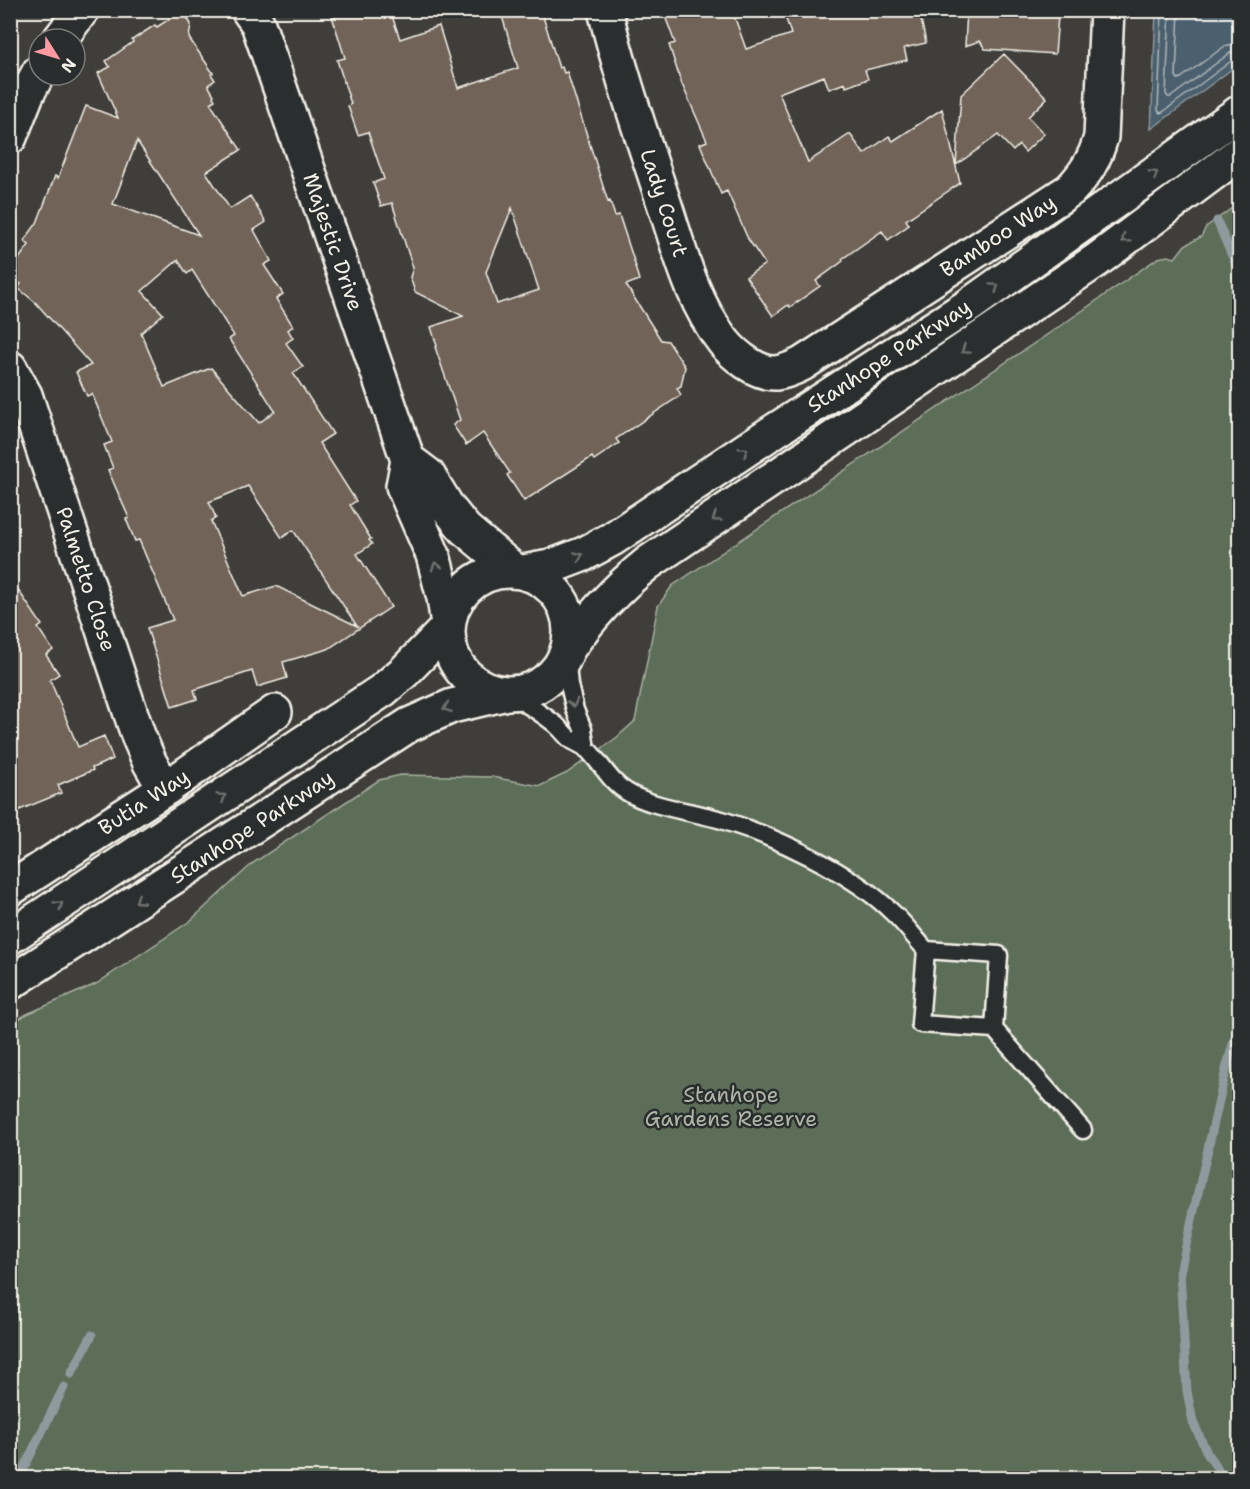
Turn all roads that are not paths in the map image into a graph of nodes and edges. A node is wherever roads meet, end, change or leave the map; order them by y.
1 (82, 10) edge
2 (605, 10) edge
3 (1107, 10) edge
4 (257, 15) edge
5 (69, 27) edge
6 (31, 87) edge
7 (1239, 112) edge
8 (10, 137) edge
9 (1239, 153) edge
10 (10, 368) edge
11 (763, 371) joint
12 (408, 460) junction
13 (519, 572) junction
14 (447, 626) junction
15 (567, 652) junction
16 (506, 694) junction
17 (275, 712) dead end
18 (586, 749) junction
19 (165, 789) junction
20 (10, 889) edge
21 (10, 937) edge
22 (926, 950) junction
23 (10, 984) edge
24 (994, 1029) junction
25 (1083, 1130) dead end

1 - 5 main road
2 - 11 main road, Lady Court
3 - 11 main road, Bamboo Way
4 - 12 main road, Majestic Drive
6 - 8 main road
13 -> 7 main road, Stanhope Parkway
9 -> 15 main road, Stanhope Parkway
10 - 19 main road, Palmetto Close
12 - 13 main road
14 -> 12 main road, Majestic Drive
13 - 14 main road
13 - 15 main road
14 - 16 main road
21 -> 14 main road, Stanhope Parkway
15 - 16 main road
15 -> 18 lane
16 - 18 lane
16 -> 23 main road, Stanhope Parkway
17 - 19 main road, Butia Way
18 - 22 lane
19 - 20 main road, Butia Way
22 - 24 lane
22 - 24 lane
24 - 25 lane

